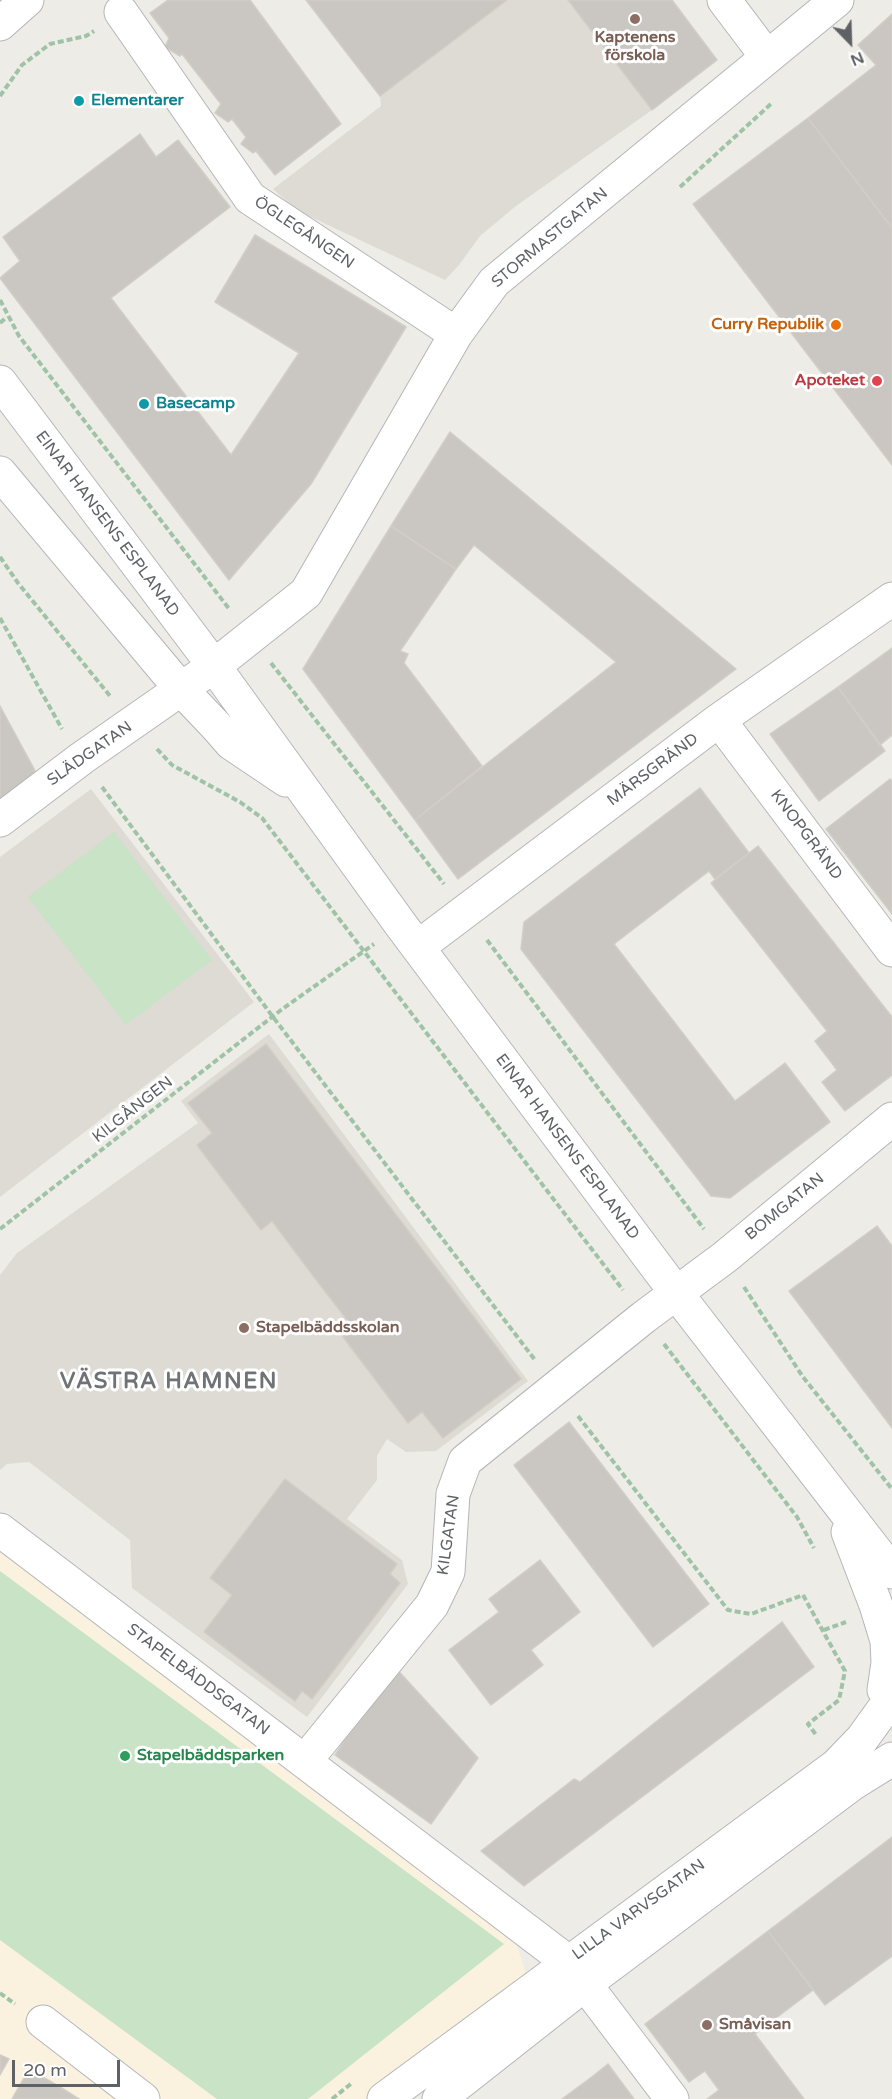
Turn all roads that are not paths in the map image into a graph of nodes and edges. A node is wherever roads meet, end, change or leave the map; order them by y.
1 (27, 0) edge
2 (724, 0) edge
3 (837, 0) edge
4 (121, 12) road end
5 (0, 24) edge
6 (767, 57) junction
7 (456, 334) junction
8 (0, 382) edge
9 (0, 473) edge
10 (892, 599) edge
11 (214, 666) junction
12 (180, 688) junction
13 (719, 720) junction
14 (307, 795) junction
15 (0, 820) edge
16 (409, 936) junction
17 (892, 950) edge
18 (892, 1119) edge
19 (677, 1294) junction
20 (833, 1494) junction
21 (0, 1530) edge
22 (892, 1572) edge
23 (888, 1702) edge
24 (892, 1760) edge
25 (305, 1761) junction
26 (577, 1973) junction
27 (43, 2022) dead end
28 (143, 2099) edge
29 (384, 2099) edge
30 (439, 2099) edge
31 (672, 2099) edge

1 - 5 street
2 - 6 street
3 - 6 street, STORMASTGATAN
4 - 7 street, ÖGLEGÅNGEN
6 - 7 street, STORMASTGATAN
7 - 11 street, STORMASTGATAN
8 - 11 street, EINAR HANSENS ESPLANAD
9 - 12 street, EINAR HANSENS ESPLANAD
10 - 13 street, MÄRSGRÄND
11 - 12 street
11 - 14 street, EINAR HANSENS ESPLANAD
12 - 14 street, EINAR HANSENS ESPLANAD
12 - 15 street, SLÄDGATAN
13 - 16 street, MÄRSGRÄND
13 - 17 street, KNOPGRÄND
14 - 16 street, EINAR HANSENS ESPLANAD
16 - 19 street, EINAR HANSENS ESPLANAD
18 - 19 street, BOMGATAN
19 - 20 street, EINAR HANSENS ESPLANAD
19 - 25 street, KILGATAN
20 - 22 street, EINAR HANSENS ESPLANAD
20 - 23 street, EINAR HANSENS ESPLANAD
21 - 25 street, STAPELBÄDDSGATAN
23 - 26 street, LILLA VARVSGATAN
24 - 26 street, LILLA VARVSGATAN
25 - 26 street, STAPELBÄDDSGATAN
26 - 29 street, LILLA VARVSGATAN
26 - 30 street, LILLA VARVSGATAN
26 - 31 street, STAPELBÄDDSGATAN
27 - 28 street

